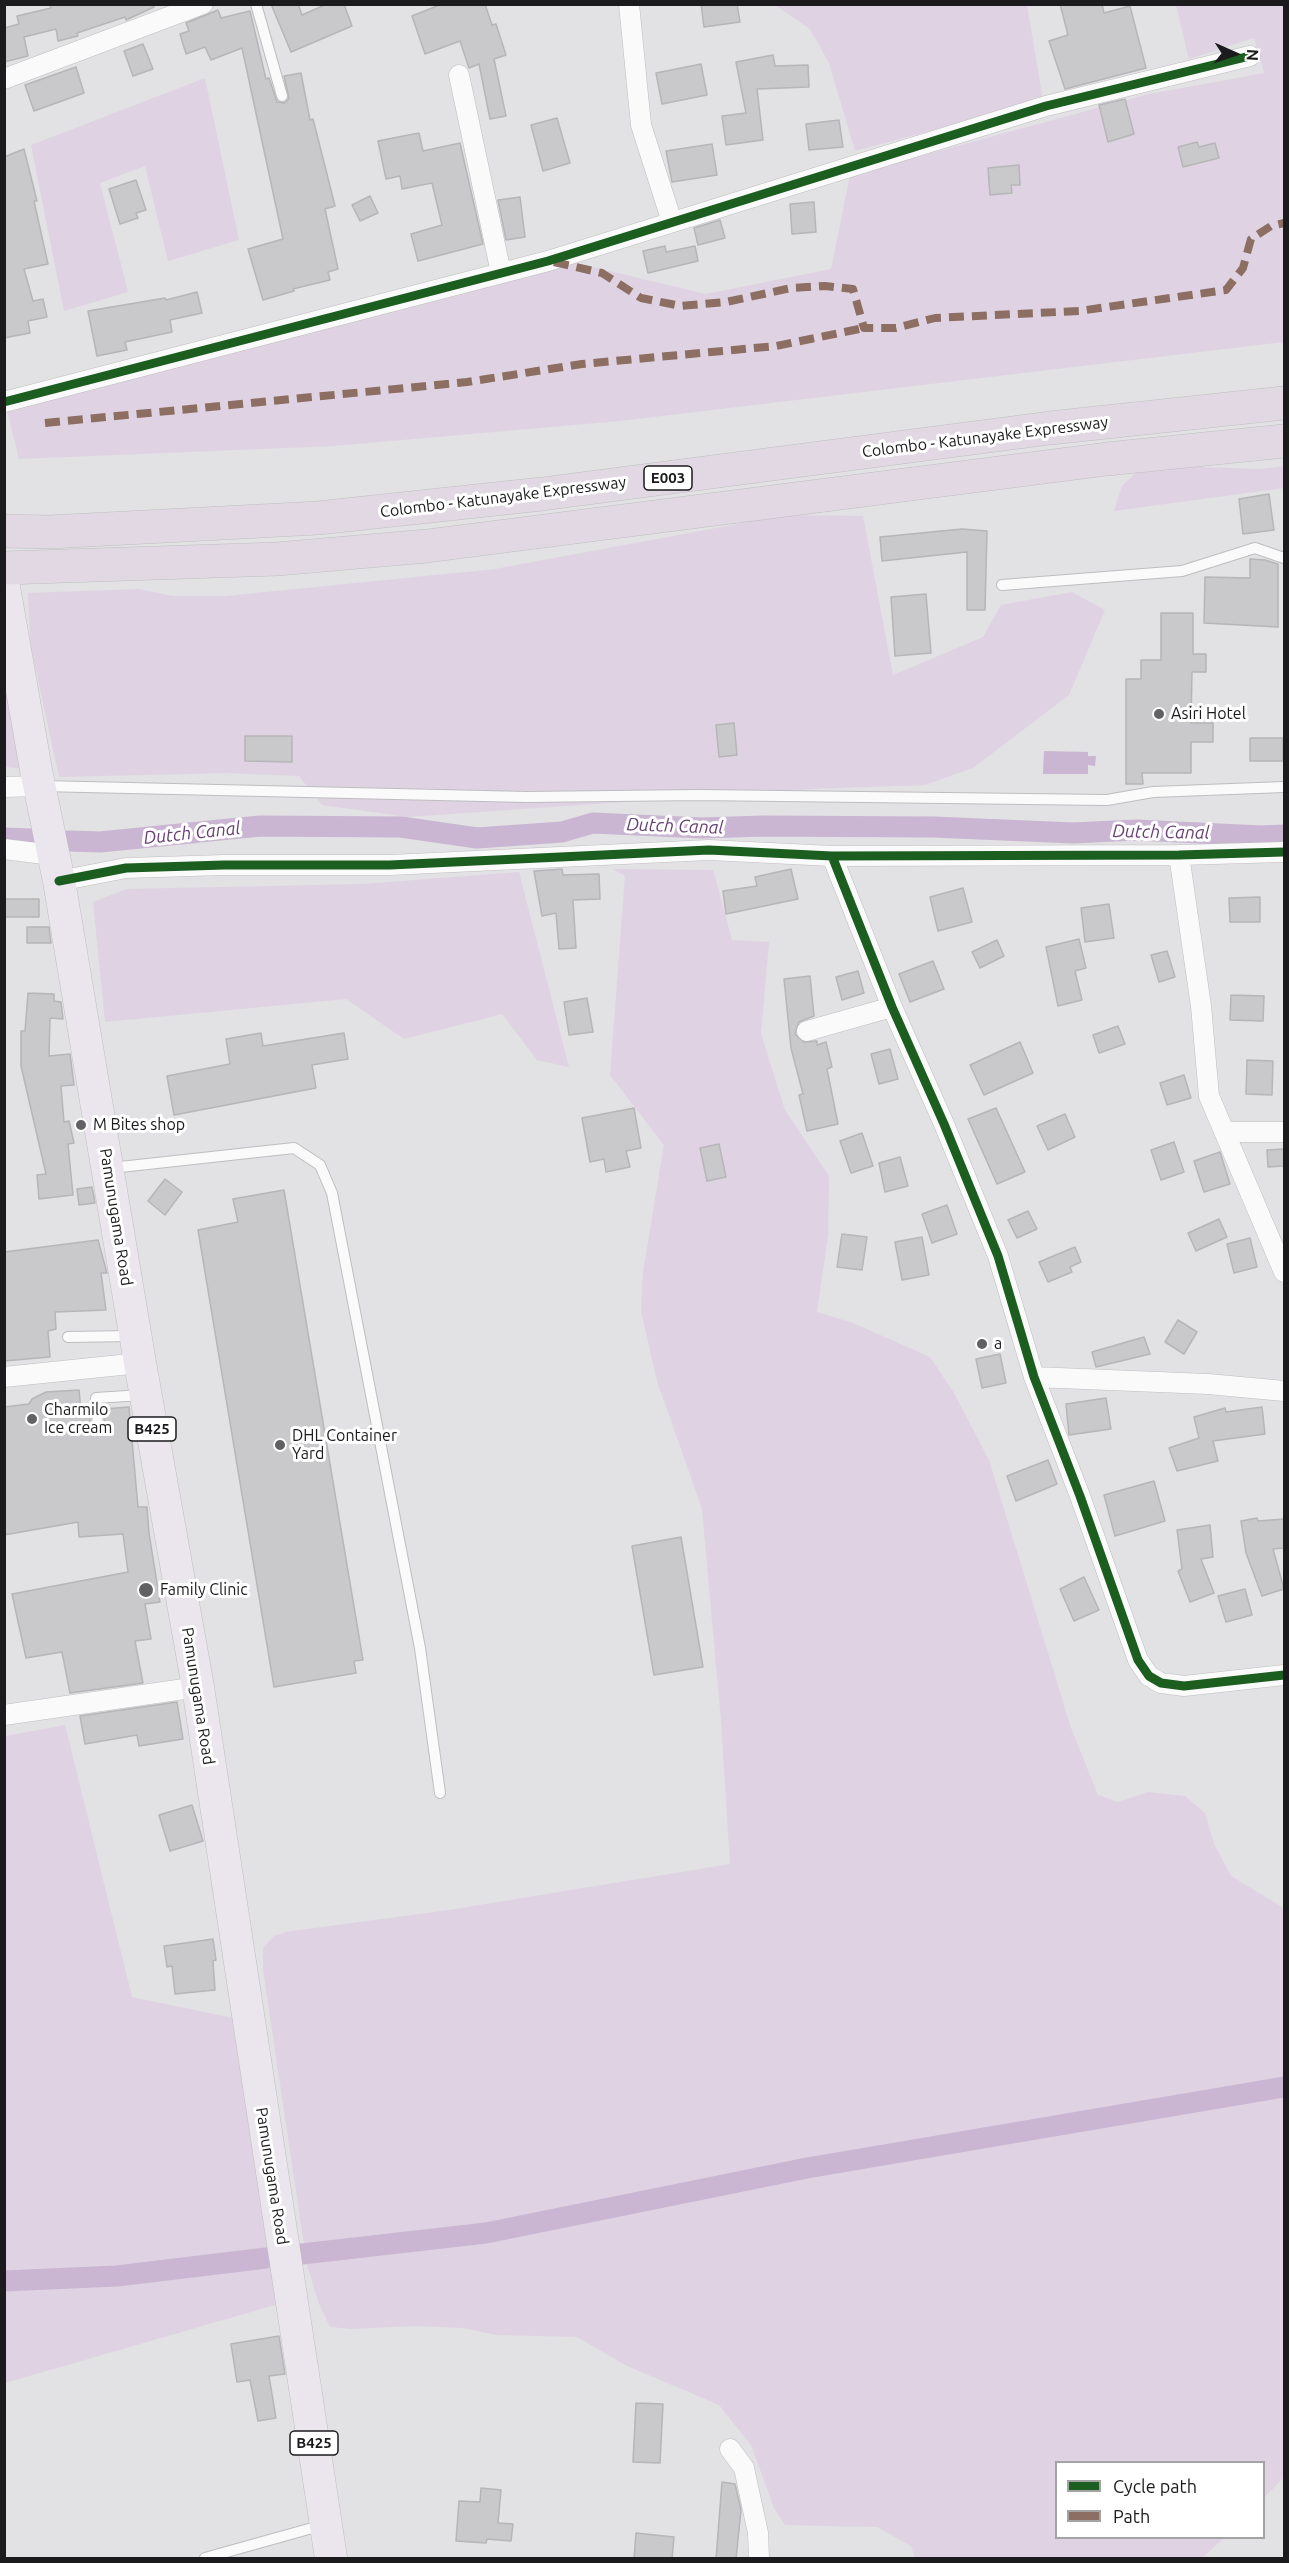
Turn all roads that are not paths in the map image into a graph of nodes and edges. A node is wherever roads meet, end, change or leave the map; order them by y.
1 (203, 4) edge
2 (256, 4) edge
3 (629, 4) edge
4 (1250, 56) dead end
5 (459, 75) dead end
6 (4, 79) edge
7 (282, 96) dead end
8 (672, 222) junction
9 (501, 273) junction
10 (4, 402) edge
11 (1284, 402) edge
12 (1284, 441) edge
13 (4, 531) edge
14 (1284, 558) edge
15 (4, 568) edge
16 (1002, 585) dead end
17 (4, 587) edge
18 (4, 786) edge
19 (40, 786) junction
20 (1284, 787) edge
21 (4, 849) edge
22 (1284, 852) edge
23 (1179, 855) junction
24 (832, 856) junction
25 (56, 868) junction
26 (892, 1007) junction
27 (807, 1031) dead end
28 (1224, 1132) junction
29 (1284, 1132) edge
30 (108, 1169) junction
31 (1284, 1272) edge
32 (68, 1337) dead end
33 (138, 1349) junction
34 (4, 1377) edge
35 (1034, 1377) junction
36 (1284, 1391) edge
37 (146, 1394) junction
38 (98, 1428) dead end
39 (1284, 1675) edge
40 (198, 1687) junction
41 (4, 1715) edge
42 (440, 1793) dead end
43 (730, 2449) dead end
44 (326, 2524) junction
45 (205, 2559) edge
46 (331, 2559) edge
47 (759, 2559) edge

1 - 6 street
2 - 7 lane
3 - 8 street
4 - 8 street
5 - 9 street
8 - 9 street
9 - 10 street
11 - 13 highway, Colombo - Katunayake Expressway / E003
12 - 15 highway, E003
14 - 16 lane
17 - 19 main road, Pamunugama Road / B425
18 - 19 street
19 - 20 lane
19 - 25 main road, Pamunugama Road / B425
21 - 25 street
22 - 23 street
23 - 24 street
23 - 28 street
24 - 25 street
24 - 26 street
25 - 30 main road, Pamunugama Road / B425
26 - 27 street
26 - 35 street
28 - 29 street
28 - 31 street
30 - 33 main road, Pamunugama Road / B425
30 - 42 lane
32 - 33 lane
33 - 34 street
33 - 37 main road, Pamunugama Road / B425
35 - 36 street
35 - 39 street
37 - 38 lane
37 - 40 main road, Pamunugama Road / B425
40 - 41 street
40 - 44 main road, Pamunugama Road / B425
43 - 47 street
44 - 45 lane
44 - 46 main road, Pamunugama Road / B425

